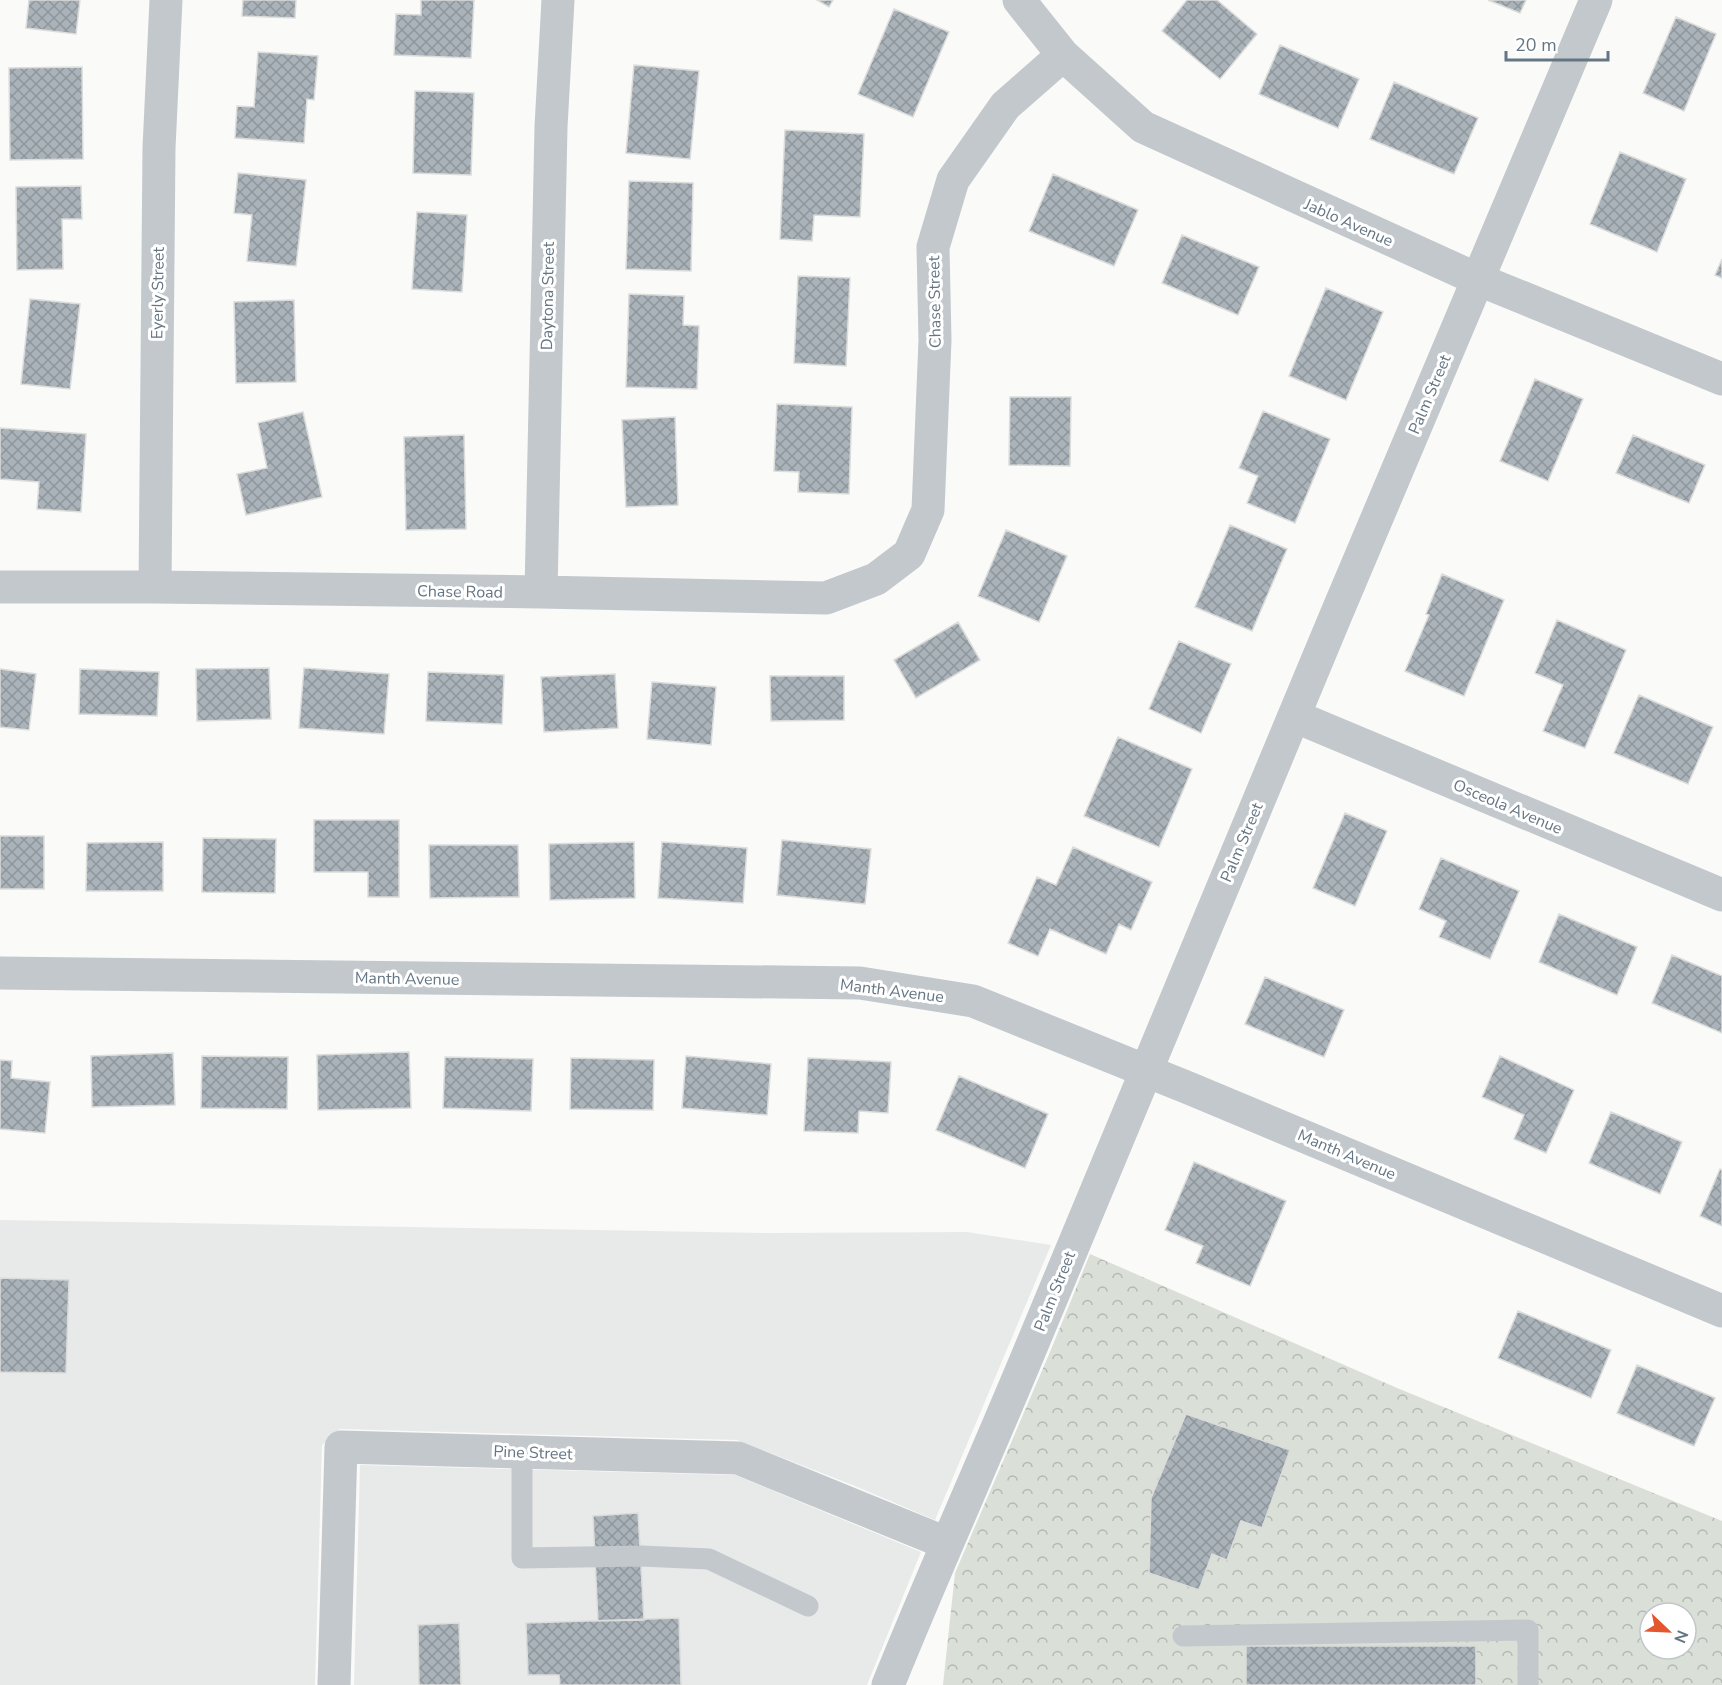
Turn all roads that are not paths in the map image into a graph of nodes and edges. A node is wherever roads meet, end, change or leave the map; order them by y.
1 (166, 0) edge
2 (558, 0) edge
3 (1019, 0) edge
4 (1596, 0) edge
5 (1062, 55) junction
6 (1477, 279) junction
7 (1722, 379) edge
8 (909, 554) joint
9 (0, 587) edge
10 (155, 587) junction
11 (541, 592) junction
12 (1294, 716) junction
13 (1722, 895) edge
14 (0, 973) edge
15 (1144, 1070) junction
16 (1722, 1311) edge
17 (522, 1452) junction
18 (946, 1543) junction
19 (808, 1606) dead end
20 (1183, 1636) dead end
21 (334, 1685) edge
22 (888, 1685) edge
23 (1528, 1685) edge

1 - 10 street, Eyerly Street
2 - 11 street, Daytona Street
3 - 5 street, Jablo Avenue
4 - 6 street, Palm Street
5 - 6 street, Jablo Avenue
5 - 8 street, Chase Street
6 - 7 street, Jablo Avenue
6 - 12 street, Palm Street
8 - 11 street, Chase Road
9 - 10 street, Chase Road
10 - 11 street, Chase Road
12 - 13 street, Osceola Avenue
12 - 15 street, Palm Street
14 - 15 street, Manth Avenue
15 - 16 street, Manth Avenue
15 - 18 street, Palm Street
17 - 18 street, Pine Street
17 - 19 lane
17 - 21 street, Pine Street
18 - 22 street, Palm Street
20 - 23 lane

